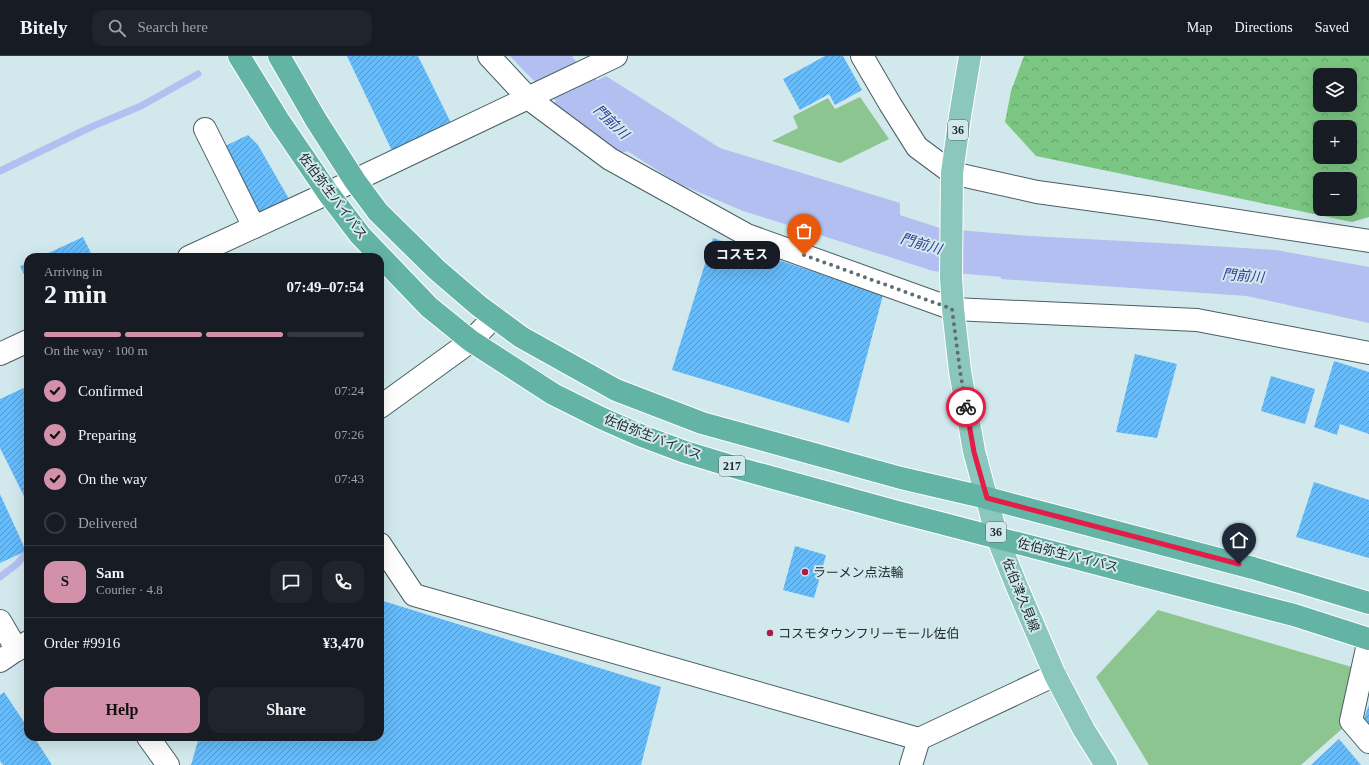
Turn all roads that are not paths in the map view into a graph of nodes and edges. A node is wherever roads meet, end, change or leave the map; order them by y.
1 (239, 56) edge
2 (279, 56) edge
3 (489, 56) edge
4 (862, 56) edge
5 (970, 56) edge
6 (610, 58) edge
7 (534, 95) junction
8 (205, 129) dead end
9 (952, 173) junction
10 (354, 181) junction
11 (328, 194) junction
12 (254, 227) junction
13 (1369, 242) edge
14 (198, 253) edge
15 (377, 253) edge
16 (384, 260) edge
17 (952, 309) junction
18 (494, 317) junction
19 (471, 341) junction
20 (24, 343) edge
21 (1369, 353) edge
22 (0, 354) edge
23 (384, 404) edge
24 (987, 498) junction
25 (997, 538) junction
26 (384, 550) edge
27 (1369, 604) edge
28 (0, 621) edge
29 (1369, 639) edge
30 (15, 651) edge
31 (1055, 675) junction
32 (919, 739) junction
33 (151, 741) edge
34 (1369, 742) edge
35 (168, 765) edge
36 (911, 765) edge
37 (1106, 765) edge

1 - 11 highway, 佐伯弥生バイパス / 217
2 - 10 highway, 佐伯弥生バイパス
3 - 7 street
4 - 9 street
5 - 9 main road, 佐伯津久見線 / 36
6 - 7 street
7 - 10 street
7 - 17 street
8 - 12 street
9 - 13 street
9 - 17 main road, 佐伯津久見線 / 36
10 - 11 street
10 - 18 highway, 佐伯弥生バイパス
11 - 12 street
11 - 15 highway, 佐伯弥生バイパス / 217
12 - 14 street
16 - 19 highway, 佐伯弥生バイパス / 217
17 - 21 street
17 - 24 main road, 佐伯津久見線 / 36
18 - 19 street
18 - 24 highway, 佐伯弥生バイパス
19 - 23 street
19 - 25 highway, 佐伯弥生バイパス / 217
20 - 22 street
24 - 25 main road, 佐伯津久見線 / 36
24 - 27 highway, 佐伯弥生バイパス
25 - 29 highway, 佐伯弥生バイパス / 217
25 - 31 main road, 佐伯津久見線 / 36
26 - 32 street
28 - 30 street
29 - 34 street
31 - 32 street
31 - 37 main road, 佐伯津久見線 / 36
32 - 36 street
33 - 35 street

